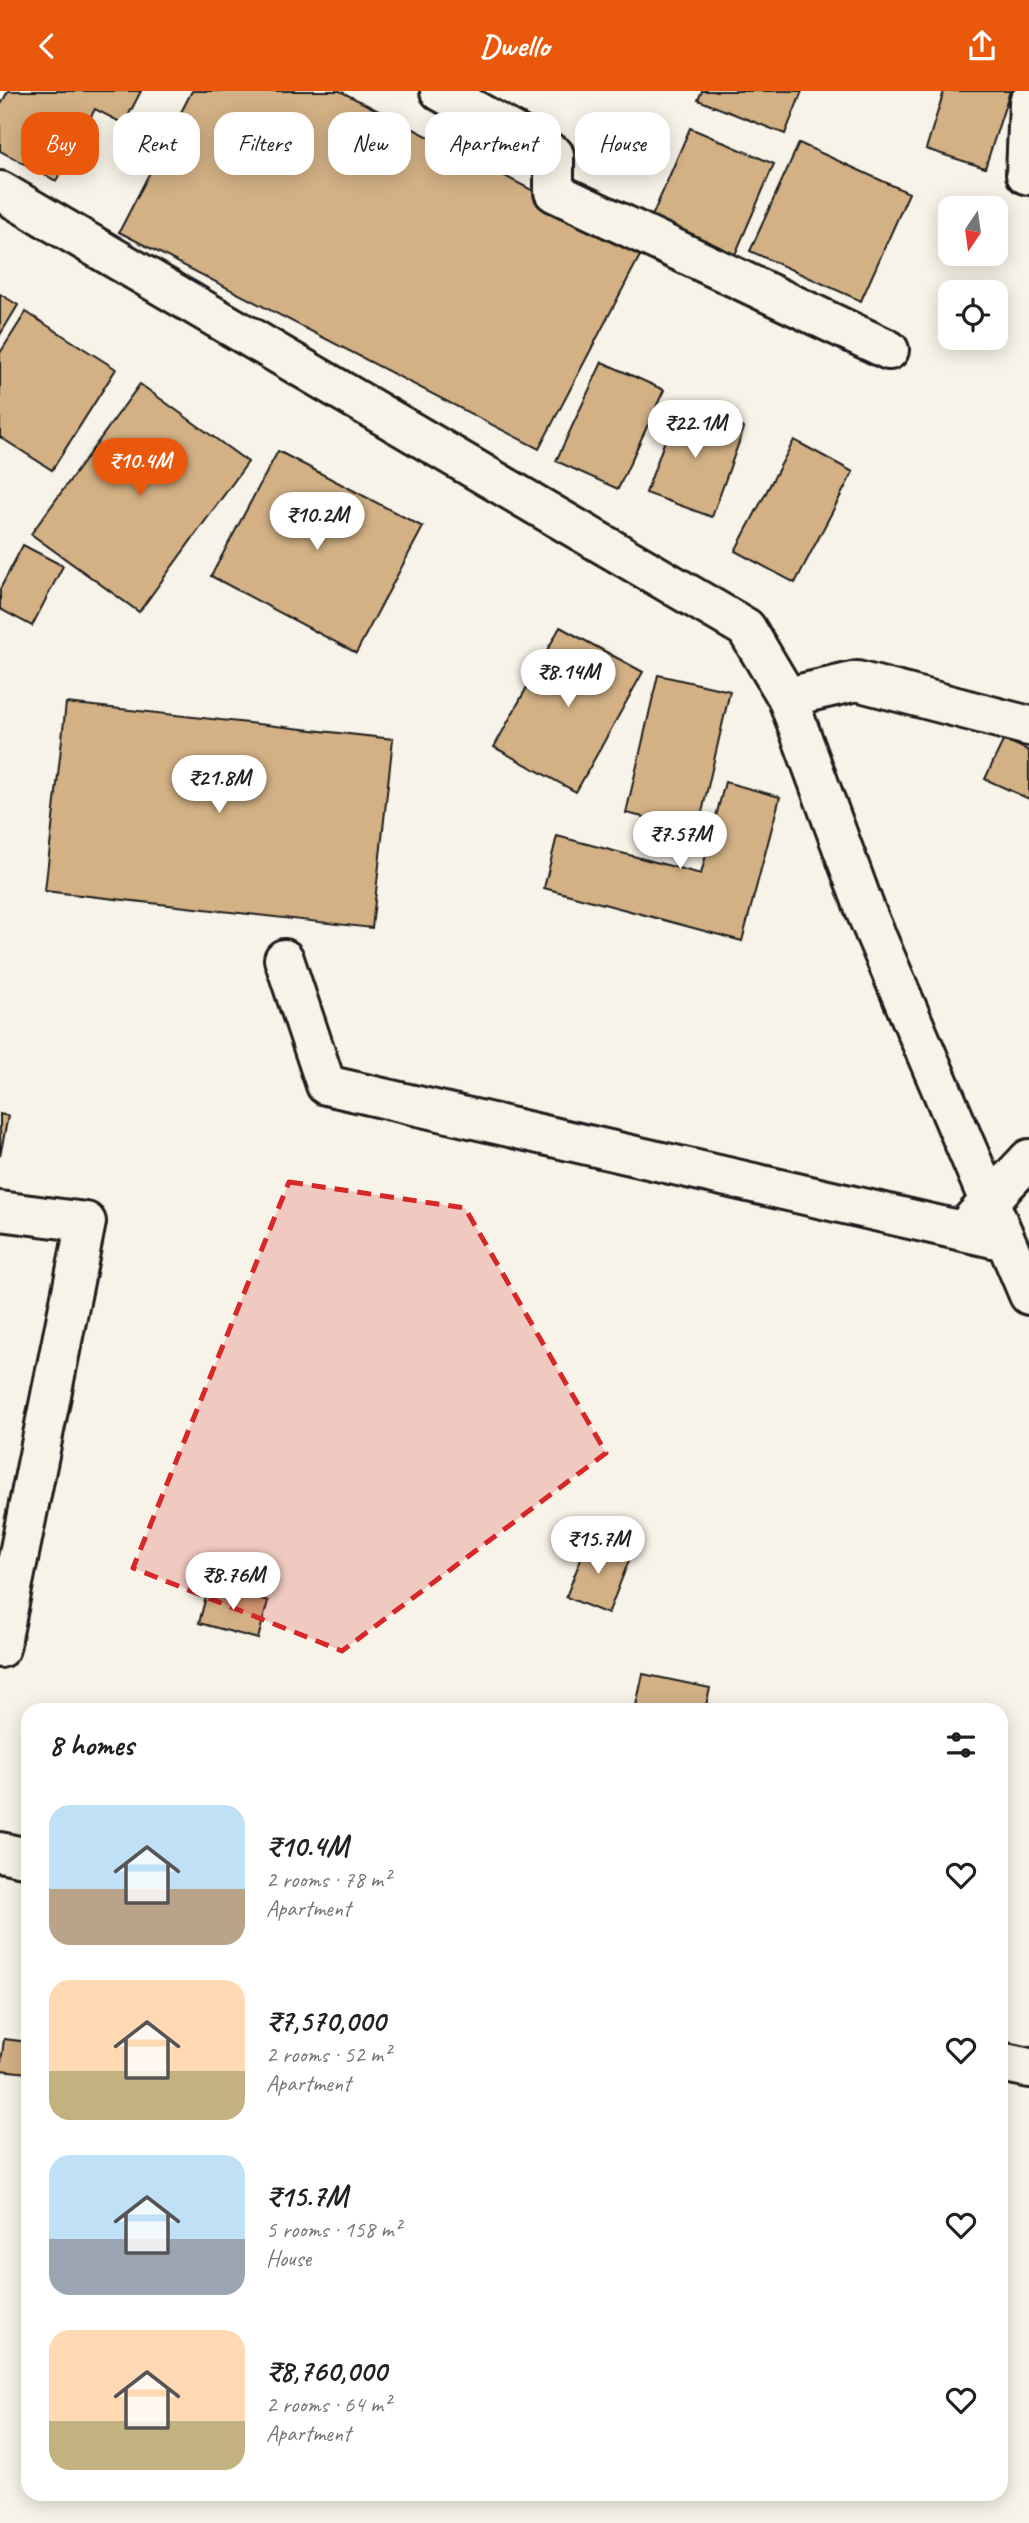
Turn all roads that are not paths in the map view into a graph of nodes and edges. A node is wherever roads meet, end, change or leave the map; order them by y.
1 (440, 91) edge
2 (1029, 103) edge
3 (1029, 176) edge
4 (0, 191) edge
5 (889, 350) dead end
6 (788, 697) junction
7 (1029, 726) edge
8 (284, 959) dead end
9 (1029, 1159) edge
10 (990, 1201) junction
11 (0, 1211) edge
12 (962, 1231) junction
13 (1006, 1241) junction
14 (1029, 1295) edge
15 (0, 1648) edge
16 (0, 1852) edge
17 (21, 1856) edge
18 (1008, 2064) edge
19 (1029, 2068) edge

1 - 5 street
2 - 3 street
4 - 6 street
6 - 7 street
6 - 10 street
8 - 12 street
9 - 10 street
10 - 12 street
10 - 13 street
11 - 15 street
12 - 13 street
13 - 14 street
16 - 17 street
18 - 19 street

